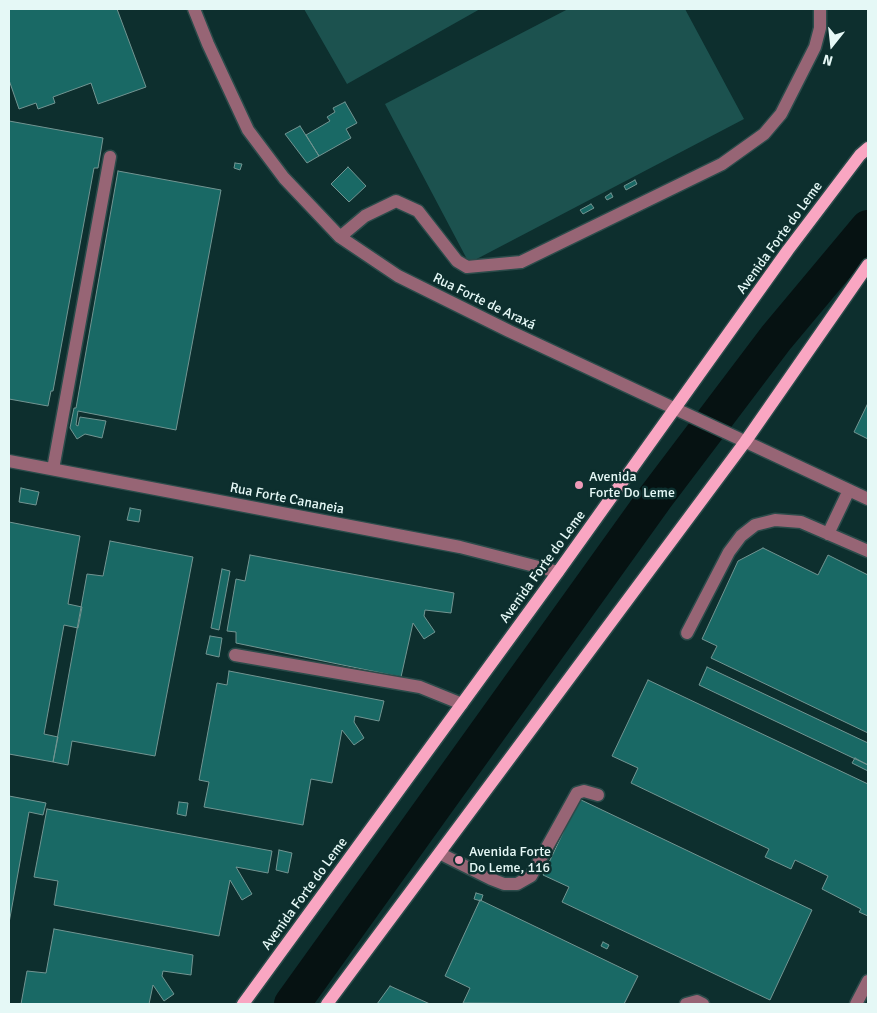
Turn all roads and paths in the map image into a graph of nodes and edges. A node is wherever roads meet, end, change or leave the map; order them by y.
1 (194, 9) edge
2 (820, 9) edge
3 (868, 148) edge
4 (110, 157) dead end
5 (340, 237) junction
6 (868, 265) edge
7 (680, 411) junction
8 (746, 442) junction
9 (9, 461) edge
10 (52, 469) junction
11 (848, 490) junction
12 (868, 499) edge
13 (828, 534) junction
14 (868, 551) edge
15 (558, 572) junction
16 (687, 633) dead end
17 (235, 655) dead end
18 (462, 704) junction
19 (598, 795) dead end
20 (441, 854) junction
21 (868, 981) edge
22 (243, 1004) edge
23 (327, 1004) edge
24 (686, 1004) edge
25 (703, 1004) edge
26 (856, 1004) edge

1 - 5 street, Rua Forte de Araxá
2 - 5 street
3 - 7 main road, Avenida Forte do Leme
4 - 10 street
5 - 7 street, Rua Forte de Araxá
6 - 8 main road
7 - 8 street, Rua Forte de Araxá
7 - 15 main road, Avenida Forte do Leme
8 - 11 street, Rua Forte de Araxá
8 - 20 main road
9 - 10 street, Rua Forte Cananeia
10 - 15 street, Rua Forte Cananeia
11 - 12 street, Rua Forte de Araxá
11 - 13 street
13 - 14 street
13 - 16 street
15 - 18 main road, Avenida Forte do Leme
17 - 18 street
18 - 22 main road, Avenida Forte do Leme
19 - 20 street
20 - 23 main road
21 - 26 street
24 - 25 street

